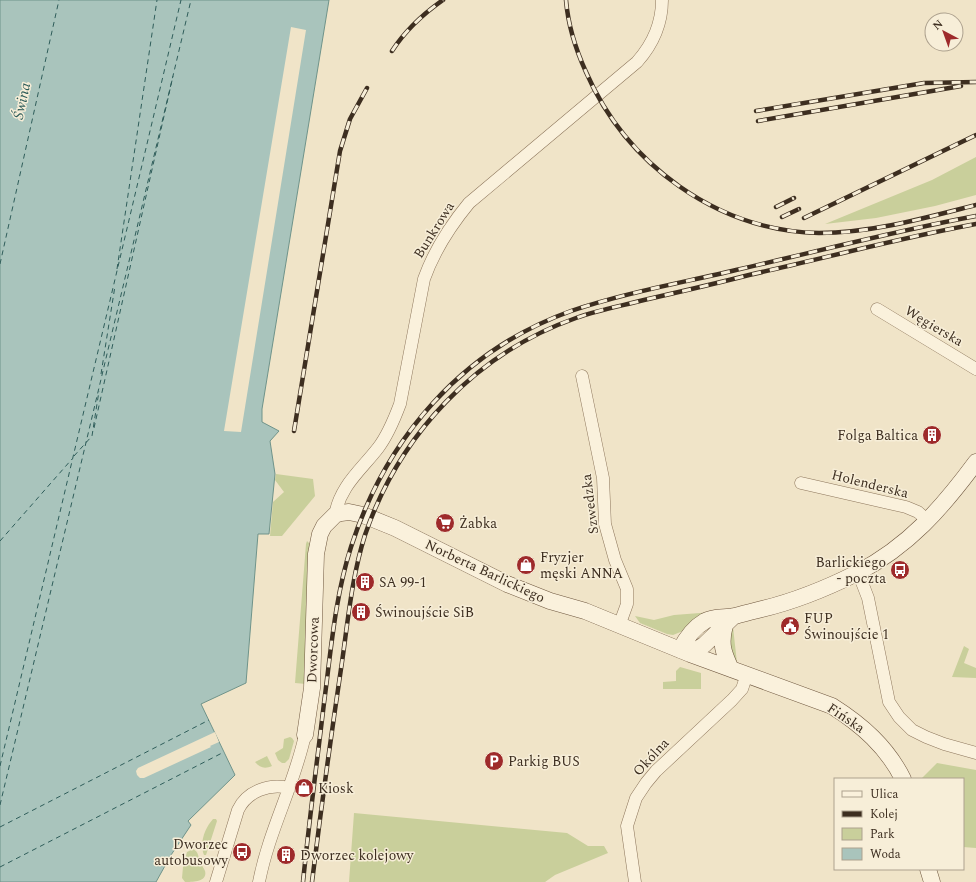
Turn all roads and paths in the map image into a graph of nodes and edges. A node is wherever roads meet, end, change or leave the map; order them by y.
1 (662, 0) edge
2 (877, 309) dead end
3 (976, 369) edge
4 (582, 376) dead end
5 (976, 462) edge
6 (801, 483) dead end
7 (334, 515) junction
8 (928, 521) junction
9 (858, 572) junction
10 (729, 621) junction
11 (619, 626) junction
12 (685, 652) junction
13 (731, 669) junction
14 (747, 674) junction
15 (305, 735) joint
16 (976, 753) edge
17 (902, 778) edge
18 (289, 788) junction
19 (928, 870) edge
20 (216, 882) edge
21 (259, 882) edge
22 (635, 882) edge
23 (932, 882) edge

1 - 7 street, Bunkrowa
2 - 3 street, Węgierska
4 - 11 street, Szwedzka
5 - 8 street
6 - 8 street, Holenderska
7 - 11 street, Norberta Barlickiego
7 - 15 street, Dworcowa
8 - 9 street
9 - 10 street
9 - 16 street
10 - 12 street
10 - 13 street
11 - 12 street, Norberta Barlickiego
12 - 13 street, Norberta Barlickiego
13 - 14 street, Norberta Barlickiego
14 - 17 street, Fińska
14 - 22 street, Okólna
15 - 18 street, Dworcowa
18 - 20 street
18 - 21 street, Dworcowa
19 - 23 street

